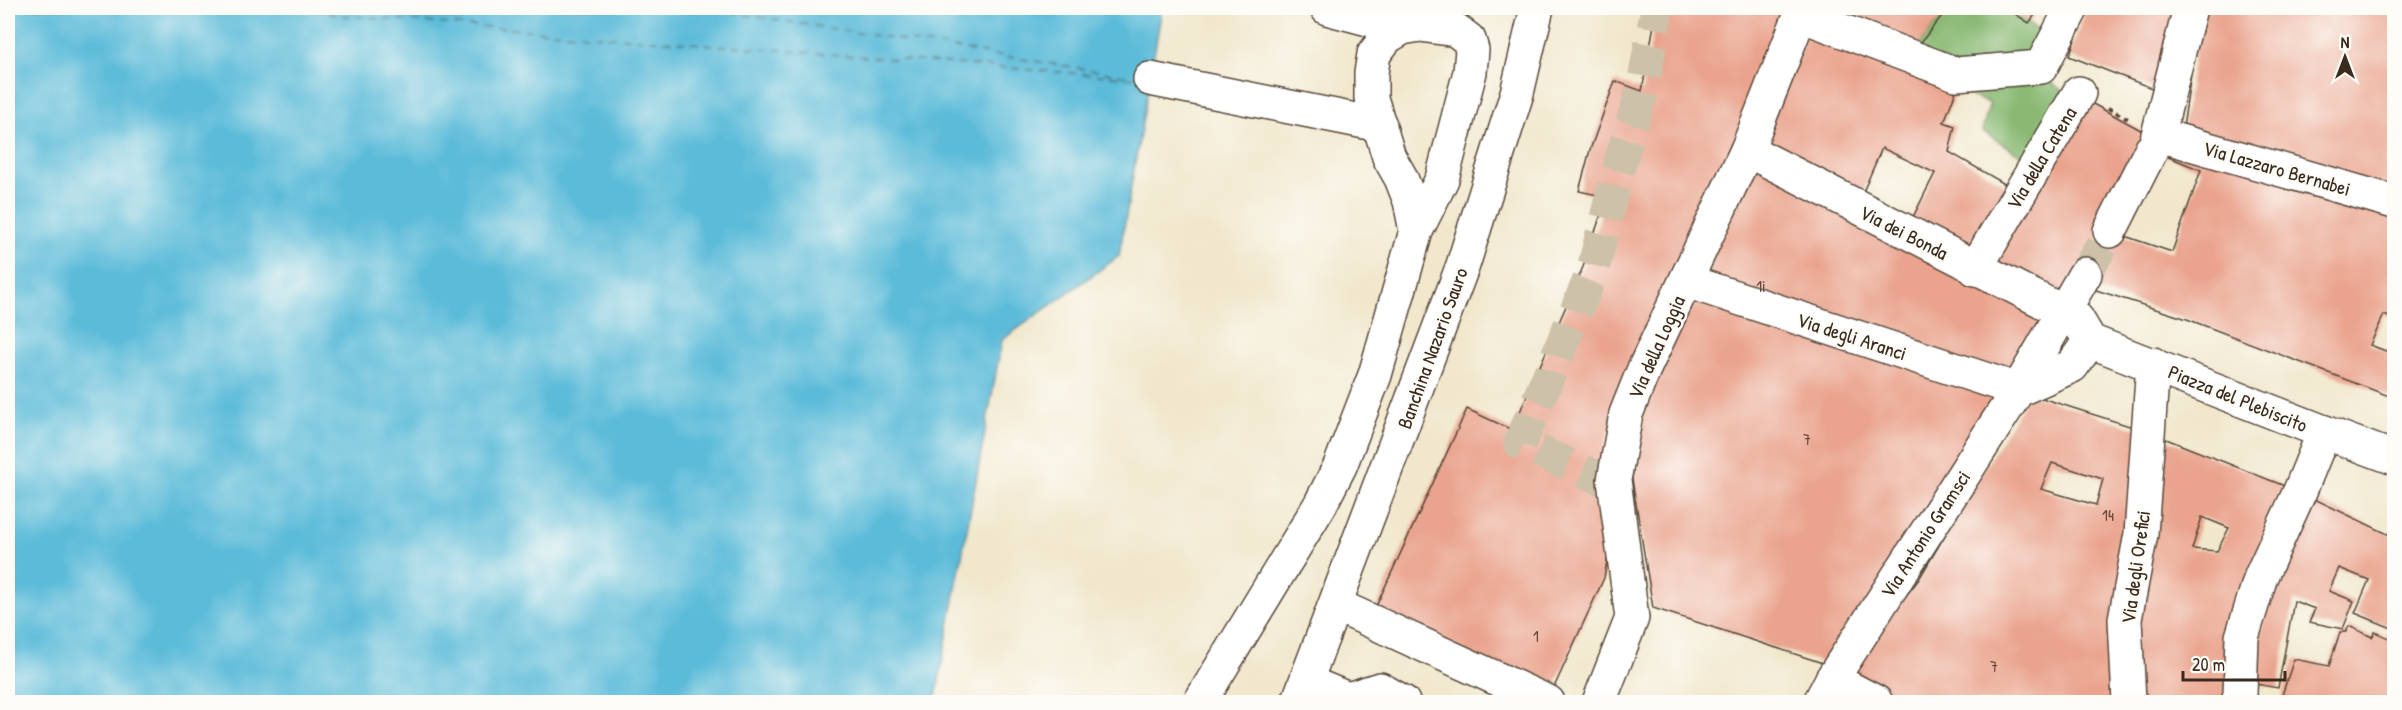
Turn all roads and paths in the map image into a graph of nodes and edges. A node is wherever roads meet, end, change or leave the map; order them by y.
1 (1327, 8) edge
2 (1537, 8) edge
3 (2072, 8) edge
4 (2190, 8) edge
5 (1802, 11) edge
6 (1402, 28) junction
7 (1150, 80) dead end
8 (2079, 93) joint
9 (1380, 125) junction
10 (2156, 142) junction
11 (1747, 150) junction
12 (2394, 202) edge
13 (1416, 231) junction
14 (2110, 231) tunnel mouth
15 (1975, 269) junction
16 (2085, 274) tunnel mouth
17 (1686, 280) junction
18 (2062, 311) junction
19 (2090, 341) junction
20 (2153, 364) junction
21 (2018, 390) junction
22 (2148, 431) joint
23 (2324, 432) junction
24 (2394, 458) edge
25 (1336, 605) junction
26 (1826, 691) edge
27 (1302, 692) edge
28 (1392, 696) edge
29 (1349, 700) edge
30 (2246, 700) edge
31 (1200, 702) edge
32 (1548, 702) edge
33 (1599, 702) edge
34 (1876, 702) edge
35 (2129, 702) edge

1 - 6 street
2 - 25 street, Banchina Nazario Sauro
3 - 5 street
4 - 10 street
5 - 11 street, Via della Loggia
6 - 9 street
6 - 13 street
7 - 9 street
8 - 10 path, Via della Catena
8 - 15 street, Via della Catena
9 - 13 street
10 - 12 street, Via Lazzaro Bernabei
10 - 14 street
11 - 15 street, Via dei Bonda
11 - 17 street, Via della Loggia
13 - 31 street
15 - 18 street, Via dei Bonda
16 - 18 street
17 - 21 street, Via degli Aranci
17 - 33 street, Via della Loggia
18 - 19 street
18 - 21 street
19 - 20 street, Piazza del Plebiscito
19 - 21 street
20 - 22 street, Piazza del Plebiscito
20 - 23 street, Piazza del Plebiscito
21 - 26 street, Via Antonio Gramsci
22 - 35 street, Via degli Orefici
23 - 24 street, Piazza del Plebiscito
23 - 30 street, Piazza del Plebiscito
25 - 27 street, Banchina Nazario Sauro
25 - 32 street
26 - 34 street
27 - 29 street
28 - 29 street

